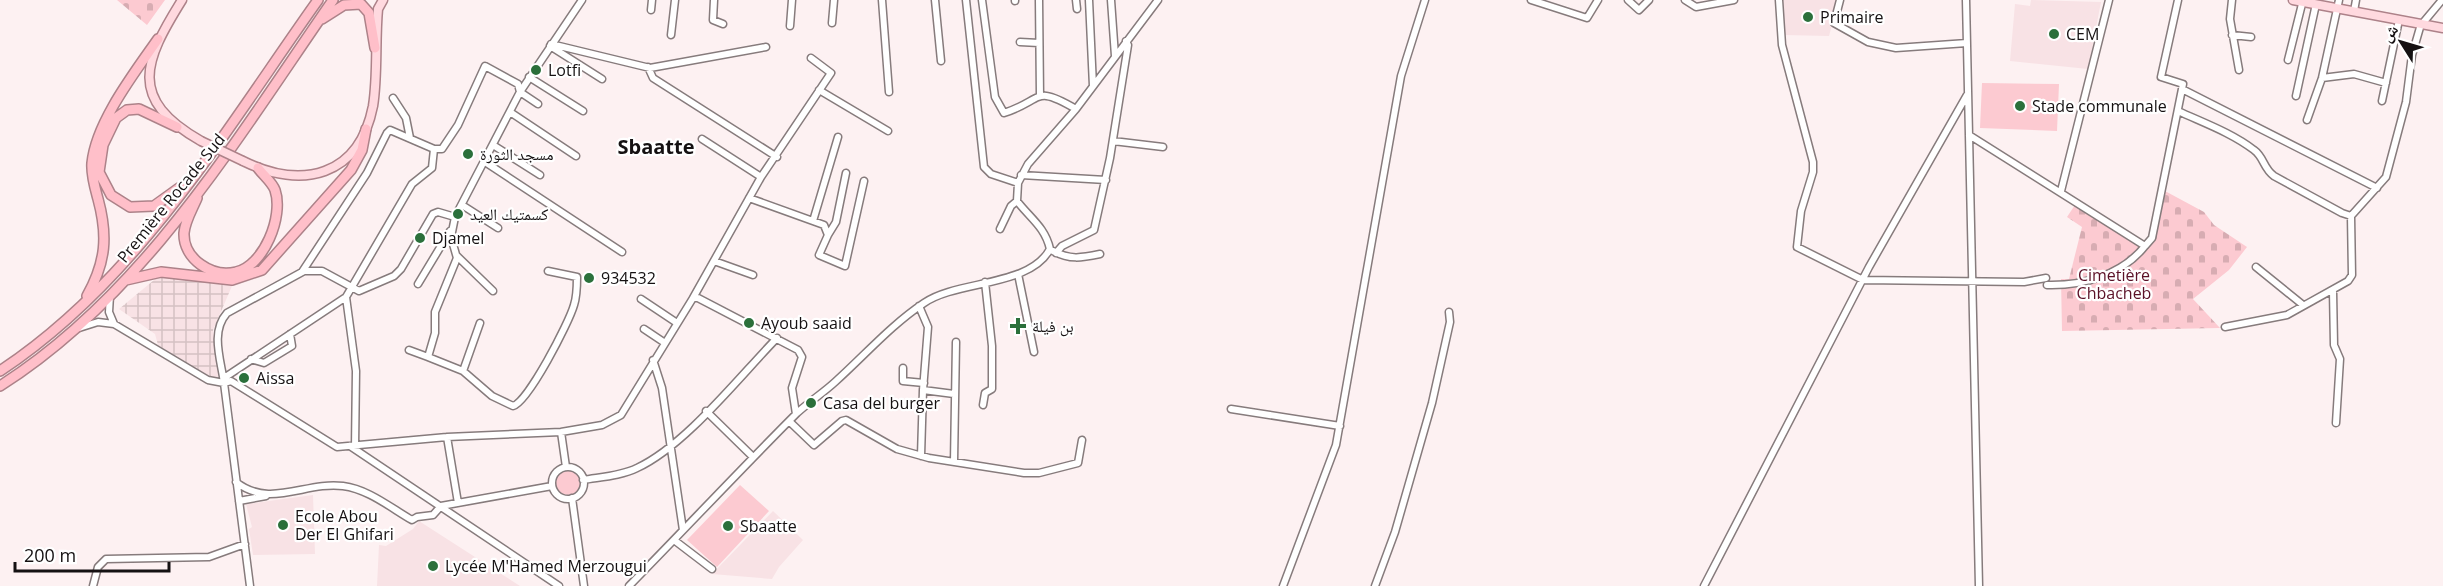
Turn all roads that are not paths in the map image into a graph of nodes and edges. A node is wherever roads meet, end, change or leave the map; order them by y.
1 (182, 0) edge
2 (312, 0) edge
3 (318, 0) edge
4 (333, 0) edge
5 (383, 0) edge
6 (582, 0) edge
7 (652, 0) edge
8 (675, 0) edge
9 (714, 0) edge
10 (792, 0) edge
11 (834, 0) edge
12 (882, 0) edge
13 (936, 0) edge
14 (966, 0) edge
15 (982, 0) edge
16 (1039, 0) edge
17 (1076, 0) edge
18 (1089, 0) edge
19 (1112, 0) edge
20 (1158, 0) edge
21 (1425, 0) edge
22 (1531, 0) edge
23 (1599, 0) edge
24 (1628, 0) edge
25 (1649, 0) edge
26 (1684, 0) edge
27 (1734, 0) edge
28 (1779, 0) edge
29 (1840, 0) edge
30 (1966, 0) edge
31 (2109, 0) edge
32 (2178, 0) edge
33 (2232, 0) edge
34 (2356, 0) edge
35 (2442, 0) edge
36 (2300, 1) edge
37 (2316, 4) junction
38 (2338, 4) edge
39 (1077, 9) dead end
40 (651, 10) dead end
41 (2354, 11) junction
42 (308, 14) junction
43 (2399, 20) junction
44 (318, 21) junction
45 (832, 23) dead end
46 (723, 24) dead end
47 (2421, 24) junction
48 (790, 26) dead end
49 (2443, 28) edge
50 (671, 35) dead end
51 (2232, 35) junction
52 (2251, 37) dead end
53 (158, 39) junction
54 (1126, 41) junction
55 (1020, 42) dead end
56 (1039, 43) junction
57 (1967, 43) junction
58 (550, 45) junction
59 (766, 47) dead end
60 (375, 48) junction
61 (1115, 56) junction
62 (811, 58) dead end
63 (2288, 60) dead end
64 (941, 61) dead end
65 (648, 67) junction
66 (2239, 70) dead end
67 (529, 77) junction
68 (2322, 78) junction
69 (602, 79) dead end
70 (2386, 83) junction
71 (1093, 86) junction
72 (2182, 89) junction
73 (819, 90) junction
74 (520, 92) junction
75 (889, 92) dead end
76 (1968, 93) junction
77 (1038, 96) junction
78 (2296, 96) dead end
79 (393, 98) dead end
80 (2382, 101) dead end
81 (538, 104) dead end
82 (1076, 109) junction
83 (583, 111) dead end
84 (2178, 111) junction
85 (510, 112) junction
86 (2307, 120) dead end
87 (177, 127) junction
88 (366, 129) junction
89 (888, 131) dead end
90 (1969, 135) junction
91 (837, 137) dead end
92 (410, 138) junction
93 (702, 139) dead end
94 (1113, 141) junction
95 (493, 145) junction
96 (1163, 147) dead end
97 (434, 149) junction
98 (576, 156) dead end
99 (777, 157) junction
100 (485, 162) junction
101 (200, 168) junction
102 (258, 168) junction
103 (846, 173) dead end
104 (540, 175) dead end
105 (1022, 175) junction
106 (761, 177) junction
107 (1106, 180) junction
108 (864, 181) dead end
109 (1018, 183) junction
110 (202, 186) junction
111 (2377, 188) junction
112 (2061, 191) junction
113 (749, 198) junction
114 (1017, 201) junction
115 (462, 205) junction
116 (2351, 216) junction
117 (454, 217) junction
118 (813, 221) junction
119 (452, 228) junction
120 (498, 228) dead end
121 (1000, 229) dead end
122 (828, 235) junction
123 (2145, 246) junction
124 (1053, 251) junction
125 (622, 252) dead end
126 (1100, 254) dead end
127 (457, 256) junction
128 (714, 261) junction
129 (2256, 267) dead end
130 (302, 272) junction
131 (548, 272) dead end
132 (1018, 274) junction
133 (753, 275) dead end
134 (1974, 279) junction
135 (1863, 280) junction
136 (124, 281) junction
137 (985, 282) junction
138 (418, 284) dead end
139 (351, 288) junction
140 (493, 291) dead end
141 (2333, 291) junction
142 (111, 294) junction
143 (346, 297) junction
144 (693, 298) junction
145 (641, 299) dead end
146 (81, 305) junction
147 (2303, 305) junction
148 (919, 306) junction
149 (1449, 312) dead end
150 (480, 323) dead end
151 (677, 323) junction
152 (114, 324) junction
153 (2225, 327) dead end
154 (75, 329) junction
155 (644, 330) dead end
156 (290, 334) junction
157 (777, 338) junction
158 (665, 342) junction
159 (956, 342) dead end
160 (409, 350) dead end
161 (1034, 352) dead end
162 (428, 357) junction
163 (251, 359) junction
164 (653, 360) junction
165 (903, 368) dead end
166 (0, 371) edge
167 (462, 371) junction
168 (224, 380) junction
169 (0, 386) edge
170 (924, 386) junction
171 (954, 394) junction
172 (983, 405) dead end
173 (1231, 409) dead end
174 (706, 411) junction
175 (796, 414) junction
176 (790, 422) junction
177 (2336, 423) dead end
178 (1340, 426) junction
179 (561, 432) junction
180 (447, 437) junction
181 (1082, 440) dead end
182 (353, 446) junction
183 (669, 448) junction
184 (921, 456) junction
185 (753, 457) junction
186 (954, 462) junction
187 (566, 467) junction
188 (583, 480) junction
189 (236, 482) junction
190 (552, 486) junction
191 (269, 495) junction
192 (572, 498) junction
193 (238, 501) junction
194 (458, 503) junction
195 (441, 506) junction
196 (683, 530) junction
197 (674, 540) junction
198 (245, 544) junction
199 (712, 569) dead end
200 (556, 585) edge
201 (93, 586) edge
202 (250, 586) edge
203 (584, 586) edge
204 (628, 586) edge
205 (1282, 586) edge
206 (1375, 586) edge
207 (1704, 586) edge
208 (1979, 586) edge

1 - 53 main road
2 - 42 highway
3 - 42 highway, Première Rocade Sud
4 - 44 highway, Première Rocade Sud
5 - 60 main road
6 - 58 street
7 - 40 street
8 - 50 street
9 - 46 street
10 - 48 street
11 - 45 street
12 - 75 street
13 - 64 street
14 - 109 street
15 - 77 street
16 - 56 street
17 - 39 street
18 - 71 street
19 - 61 street
20 - 54 street
21 - 178 street
22 - 23 street
24 - 25 street
26 - 27 street
28 - 135 street
29 - 57 street
30 - 57 street
31 - 112 street
32 - 72 street
33 - 51 street
34 - 41 street
35 - 47 street
36 - 37 main road
36 - 63 street
37 - 38 main road
37 - 78 street
38 - 41 main road
38 - 68 street
41 - 43 main road
42 - 101 highway, Première Rocade Sud
43 - 47 main road
43 - 70 street
44 - 60 highway
44 - 110 highway, Première Rocade Sud
47 - 49 main road
47 - 111 street
51 - 52 street
51 - 66 street
53 - 87 main road
53 - 146 highway
54 - 61 street
54 - 94 street
55 - 56 street
56 - 77 street
57 - 76 street
58 - 65 street
58 - 67 street
58 - 69 street
59 - 65 street
60 - 88 main road
61 - 71 street
62 - 73 street
65 - 99 street
67 - 74 street
67 - 83 street
68 - 70 street
68 - 86 street
70 - 80 street
71 - 82 street
72 - 84 street
72 - 111 street
73 - 89 street
73 - 99 street
74 - 81 street
74 - 85 street
74 - 97 street
76 - 90 street
76 - 135 street
77 - 82 street
79 - 92 street
82 - 105 street
84 - 116 street
84 - 123 street
85 - 95 street
85 - 98 street
87 - 101 highway
87 - 102 main road, bridge
88 - 102 main road
88 - 136 highway
90 - 112 street
90 - 134 street
91 - 118 street
92 - 97 street
92 - 130 street
93 - 106 street
94 - 96 street
94 - 107 street
95 - 100 street
95 - 104 street
97 - 139 street
99 - 106 street
100 - 115 street
100 - 125 street
101 - 146 highway, Première Rocade Sud
102 - 110 highway
103 - 122 street
105 - 107 street
105 - 109 street
106 - 113 street
107 - 124 street
108 - 122 street
109 - 114 street
110 - 136 highway, Première Rocade Sud
111 - 116 street
112 - 123 street
113 - 118 street
113 - 128 street
114 - 121 street
114 - 124 street
115 - 117 street
115 - 120 street
116 - 141 street
117 - 119 street
117 - 139 street
118 - 122 street
119 - 127 street
119 - 138 street
123 - 134 street
124 - 126 street
124 - 132 street
127 - 140 street
127 - 162 street
128 - 133 street
128 - 144 street
129 - 147 street
130 - 139 street
130 - 168 street
131 - 167 street
132 - 137 street
132 - 161 street
134 - 135 street
134 - 208 street
135 - 207 street
136 - 142 highway, Première Rocade Sud
137 - 148 street
137 - 172 street
139 - 143 street
141 - 147 street
141 - 177 street
142 - 152 street
142 - 154 highway, Première Rocade Sud
143 - 156 street
143 - 182 street
144 - 151 street
144 - 157 street
145 - 151 street
146 - 166 highway, Première Rocade Sud
147 - 153 street
148 - 170 street
148 - 175 street
149 - 206 street
150 - 167 street
151 - 158 street
152 - 154 street
152 - 168 street
154 - 169 highway, Première Rocade Sud
155 - 158 street
156 - 163 street
156 - 163 street
157 - 174 street
157 - 175 street
158 - 164 street
159 - 171 street
160 - 162 street
162 - 167 street
163 - 168 street
164 - 179 street
164 - 183 street
165 - 170 street
168 - 182 street
168 - 189 street
170 - 171 street
170 - 184 street
171 - 186 street
173 - 178 street
174 - 183 street
174 - 185 street
175 - 176 street
176 - 184 street
176 - 185 street
178 - 205 street
179 - 180 street
179 - 187 street
180 - 182 street
180 - 194 street
181 - 186 street
182 - 195 street
183 - 188 street
183 - 196 street
184 - 186 street
185 - 196 street
187 - 188 street
187 - 190 street
188 - 192 street
189 - 191 street
189 - 193 street
190 - 192 street
190 - 194 street
191 - 193 street
191 - 195 street
192 - 203 street
193 - 198 street
194 - 195 street
195 - 200 street
196 - 197 street
197 - 199 street
197 - 204 street
198 - 201 street
198 - 202 street

